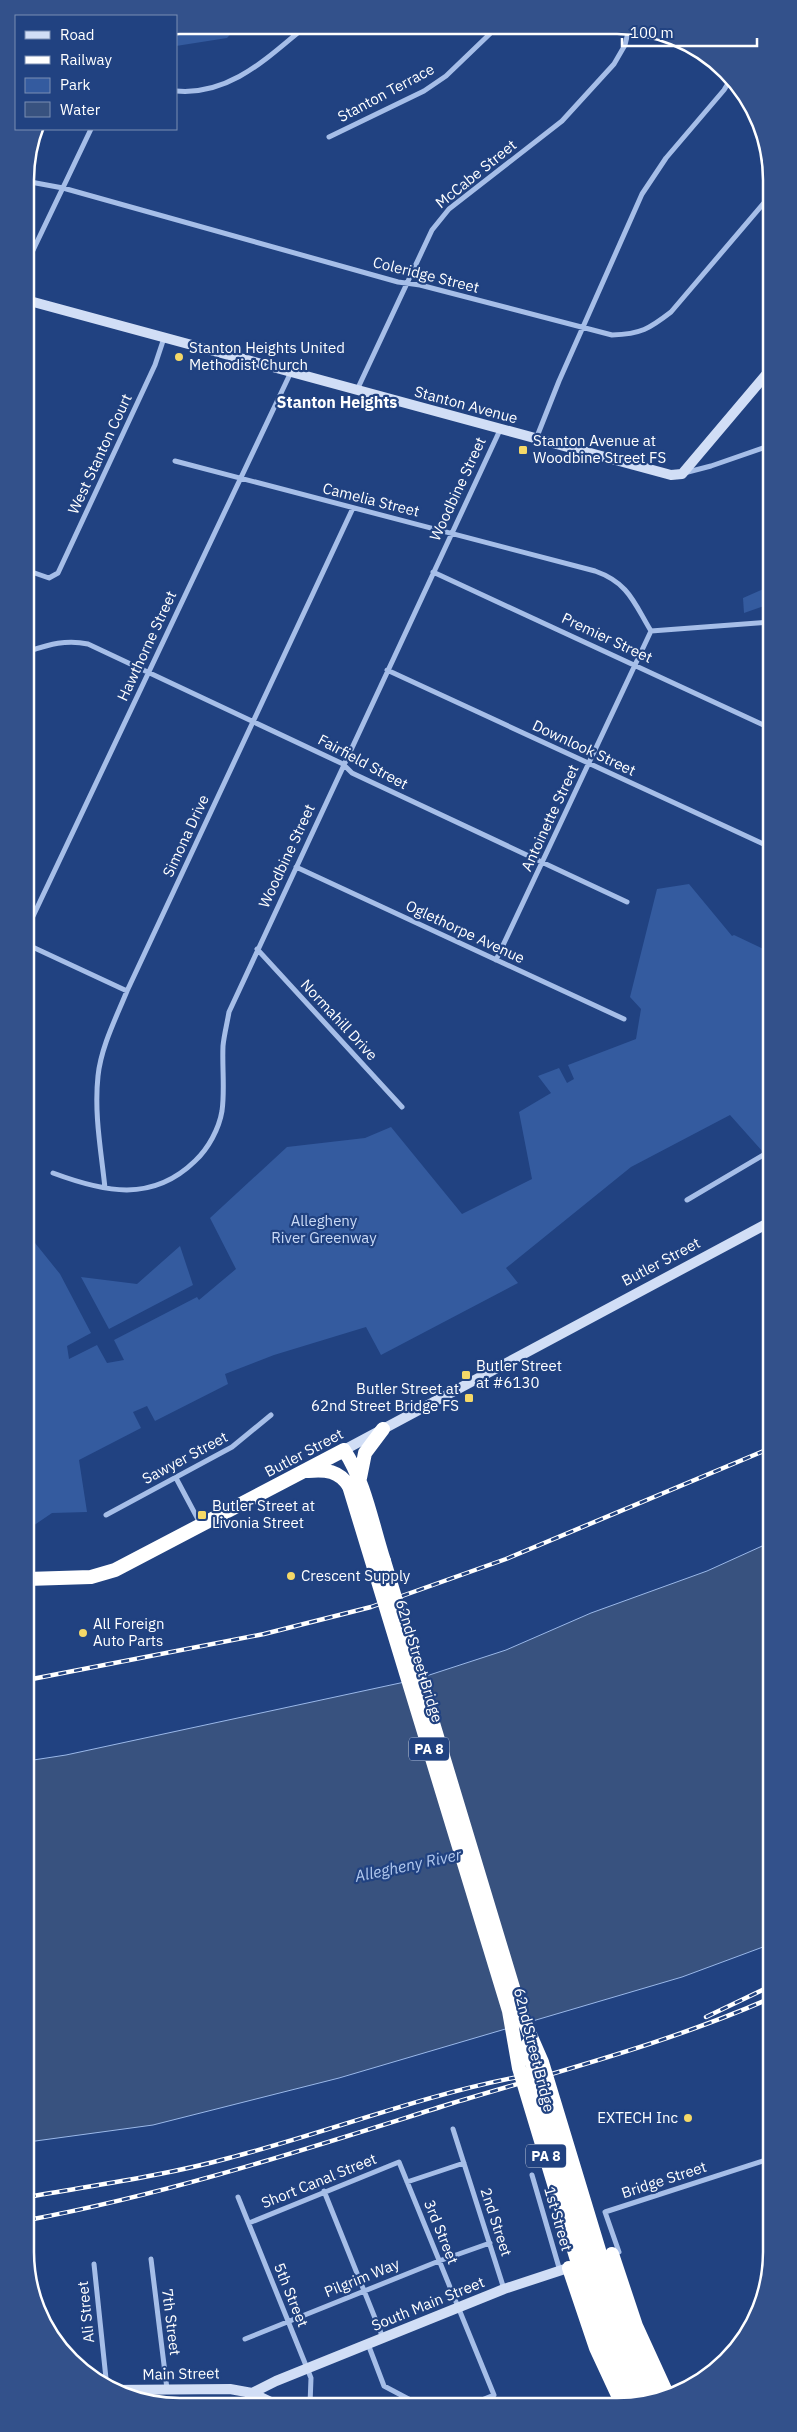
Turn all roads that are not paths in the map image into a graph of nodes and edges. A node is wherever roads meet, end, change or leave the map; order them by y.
1 (296, 34) edge
2 (490, 34) edge
3 (628, 34) edge
4 (728, 84) edge
5 (178, 91) edge
6 (90, 130) edge
7 (329, 137) dead end
8 (34, 182) edge
9 (63, 188) junction
10 (763, 204) edge
11 (34, 250) edge
12 (407, 283) junction
13 (34, 305) edge
14 (585, 327) junction
15 (164, 338) junction
16 (291, 372) junction
17 (763, 378) edge
18 (357, 390) junction
19 (500, 430) junction
20 (536, 440) junction
21 (763, 448) edge
22 (175, 462) dead end
23 (682, 474) junction
24 (240, 479) junction
25 (353, 508) junction
26 (451, 533) junction
27 (433, 572) junction
28 (34, 573) edge
29 (763, 623) edge
30 (651, 632) junction
31 (34, 649) edge
32 (635, 665) junction
33 (387, 670) junction
34 (148, 673) junction
35 (253, 722) junction
36 (763, 725) edge
37 (343, 764) junction
38 (589, 764) junction
39 (763, 844) edge
40 (543, 862) junction
41 (296, 867) junction
42 (627, 902) dead end
43 (34, 914) edge
44 (34, 948) edge
45 (257, 949) junction
46 (496, 960) junction
47 (127, 992) junction
48 (624, 1019) dead end
49 (402, 1107) dead end
50 (763, 1155) edge
51 (53, 1173) dead end
52 (105, 1188) junction
53 (687, 1200) dead end
54 (763, 1226) edge
55 (271, 1415) dead end
56 (383, 1429) junction
57 (344, 1450) junction
58 (349, 1470) junction
59 (303, 1471) junction
60 (176, 1478) junction
61 (106, 1515) dead end
62 (202, 1525) junction
63 (34, 1579) edge
64 (515, 2013) junction
65 (453, 2129) dead end
66 (763, 2161) edge
67 (399, 2162) joint
68 (464, 2163) junction
69 (532, 2175) dead end
70 (407, 2182) junction
71 (324, 2191) junction
72 (238, 2198) dead end
73 (249, 2223) junction
74 (490, 2244) junction
75 (615, 2253) junction
76 (151, 2259) dead end
77 (439, 2260) junction
78 (94, 2264) dead end
79 (565, 2269) junction
80 (504, 2289) junction
81 (365, 2290) junction
82 (601, 2296) junction
83 (459, 2308) junction
84 (288, 2322) junction
85 (245, 2338) dead end
86 (383, 2338) junction
87 (368, 2344) junction
88 (308, 2369) junction
89 (106, 2378) edge
90 (168, 2389) junction
91 (130, 2390) edge
92 (660, 2392) edge
93 (660, 2392) edge
94 (643, 2395) edge
95 (251, 2398) edge
96 (255, 2398) edge
97 (310, 2398) edge
98 (407, 2398) edge
99 (487, 2398) edge
100 (625, 2398) edge
101 (627, 2398) edge

1 - 5 street
2 - 7 street, Stanton Terrace
3 - 12 street, McCabe Street
4 - 14 street
6 - 9 street
8 - 9 street, Coleridge Street
9 - 11 street
9 - 12 street, Coleridge Street
10 - 14 street, Coleridge Street
12 - 14 street, Coleridge Street
12 - 18 street, McCabe Street
13 - 15 main road, Stanton Avenue
14 - 20 street
15 - 16 main road, Stanton Avenue
15 - 28 street, West Stanton Court
16 - 18 main road, Stanton Avenue
16 - 24 street, Hawthorne Street
17 - 23 main road
18 - 19 main road, Stanton Avenue
19 - 20 main road, Stanton Avenue
19 - 26 street, Woodbine Street
20 - 23 main road, Stanton Avenue
21 - 23 street
22 - 24 street, Camelia Street
24 - 25 street, Camelia Street
24 - 34 street, Hawthorne Street
25 - 26 street, Camelia Street
25 - 35 street, Simona Drive
26 - 27 street, Woodbine Street
26 - 30 street, Camelia Street
27 - 32 street, Premier Street
27 - 33 street, Woodbine Street
29 - 30 street
30 - 32 street, Antoinette Street
31 - 34 street, Fairfield Street
32 - 36 street, Premier Street
32 - 38 street, Antoinette Street
33 - 37 street, Woodbine Street
33 - 38 street, Downlook Street
34 - 35 street, Fairfield Street
34 - 43 street, Hawthorne Street
35 - 37 street, Fairfield Street
35 - 47 street, Simona Drive
37 - 40 street, Fairfield Street
37 - 41 street, Woodbine Street
38 - 39 street, Downlook Street
38 - 40 street, Antoinette Street
40 - 42 street, Fairfield Street
40 - 46 street, Antoinette Street
41 - 45 street, Woodbine Street
41 - 46 street, Oglethorpe Avenue
44 - 47 street
45 - 49 street, Normahill Drive
45 - 52 street, Woodbine Street
46 - 48 street, Oglethorpe Avenue
47 - 52 street, Simona Drive
50 - 53 street
51 - 52 street, Woodbine Street
54 - 56 main road, Butler Street
55 - 60 street, Sawyer Street
56 - 57 main road, Butler Street
56 - 58 highway
57 - 58 highway, 62nd Street Bridge / PA 8
57 - 59 highway, Butler Street
58 - 59 highway
58 - 64 highway, 62nd Street Bridge / PA 8, bridge
59 - 62 highway, Butler Street
60 - 61 street, Sawyer Street
60 - 62 street
62 - 63 highway, Butler Street
64 - 82 highway, bridge
64 - 82 highway, 62nd Street Bridge / PA 8, bridge
64 - 82 highway, 62nd Street Bridge / PA 8, bridge
65 - 68 street, 2nd Street
66 - 75 street, Bridge Street
67 - 70 street, 3rd Street
67 - 71 street, Short Canal Street
68 - 70 street
68 - 74 street, 2nd Street
69 - 79 street, 1st Street
70 - 77 street, 3rd Street
71 - 73 street, Short Canal Street
71 - 81 street
72 - 73 street, 5th Street
73 - 84 street, 5th Street
74 - 77 street, Pilgrim Way
74 - 80 street, 2nd Street
75 - 79 main road, South Main Street
75 - 93 highway
76 - 90 street, 7th Street
77 - 81 street, Pilgrim Way
77 - 83 street, 3rd Street
78 - 89 street, Ali Street
79 - 80 main road, South Main Street
79 - 100 highway
80 - 83 main road, South Main Street
81 - 84 street, Pilgrim Way
81 - 86 street
82 - 92 highway, PA 8
82 - 94 highway
82 - 101 highway, PA 8
83 - 86 main road, South Main Street
83 - 99 street, 3rd Street
84 - 85 street, Pilgrim Way
84 - 88 street, 5th Street
86 - 87 main road, South Main Street
87 - 88 main road, South Main Street
87 - 98 street
88 - 96 main road, South Main Street
88 - 97 street, 5th Street
90 - 91 main road, Main Street
90 - 95 main road, Main Street

